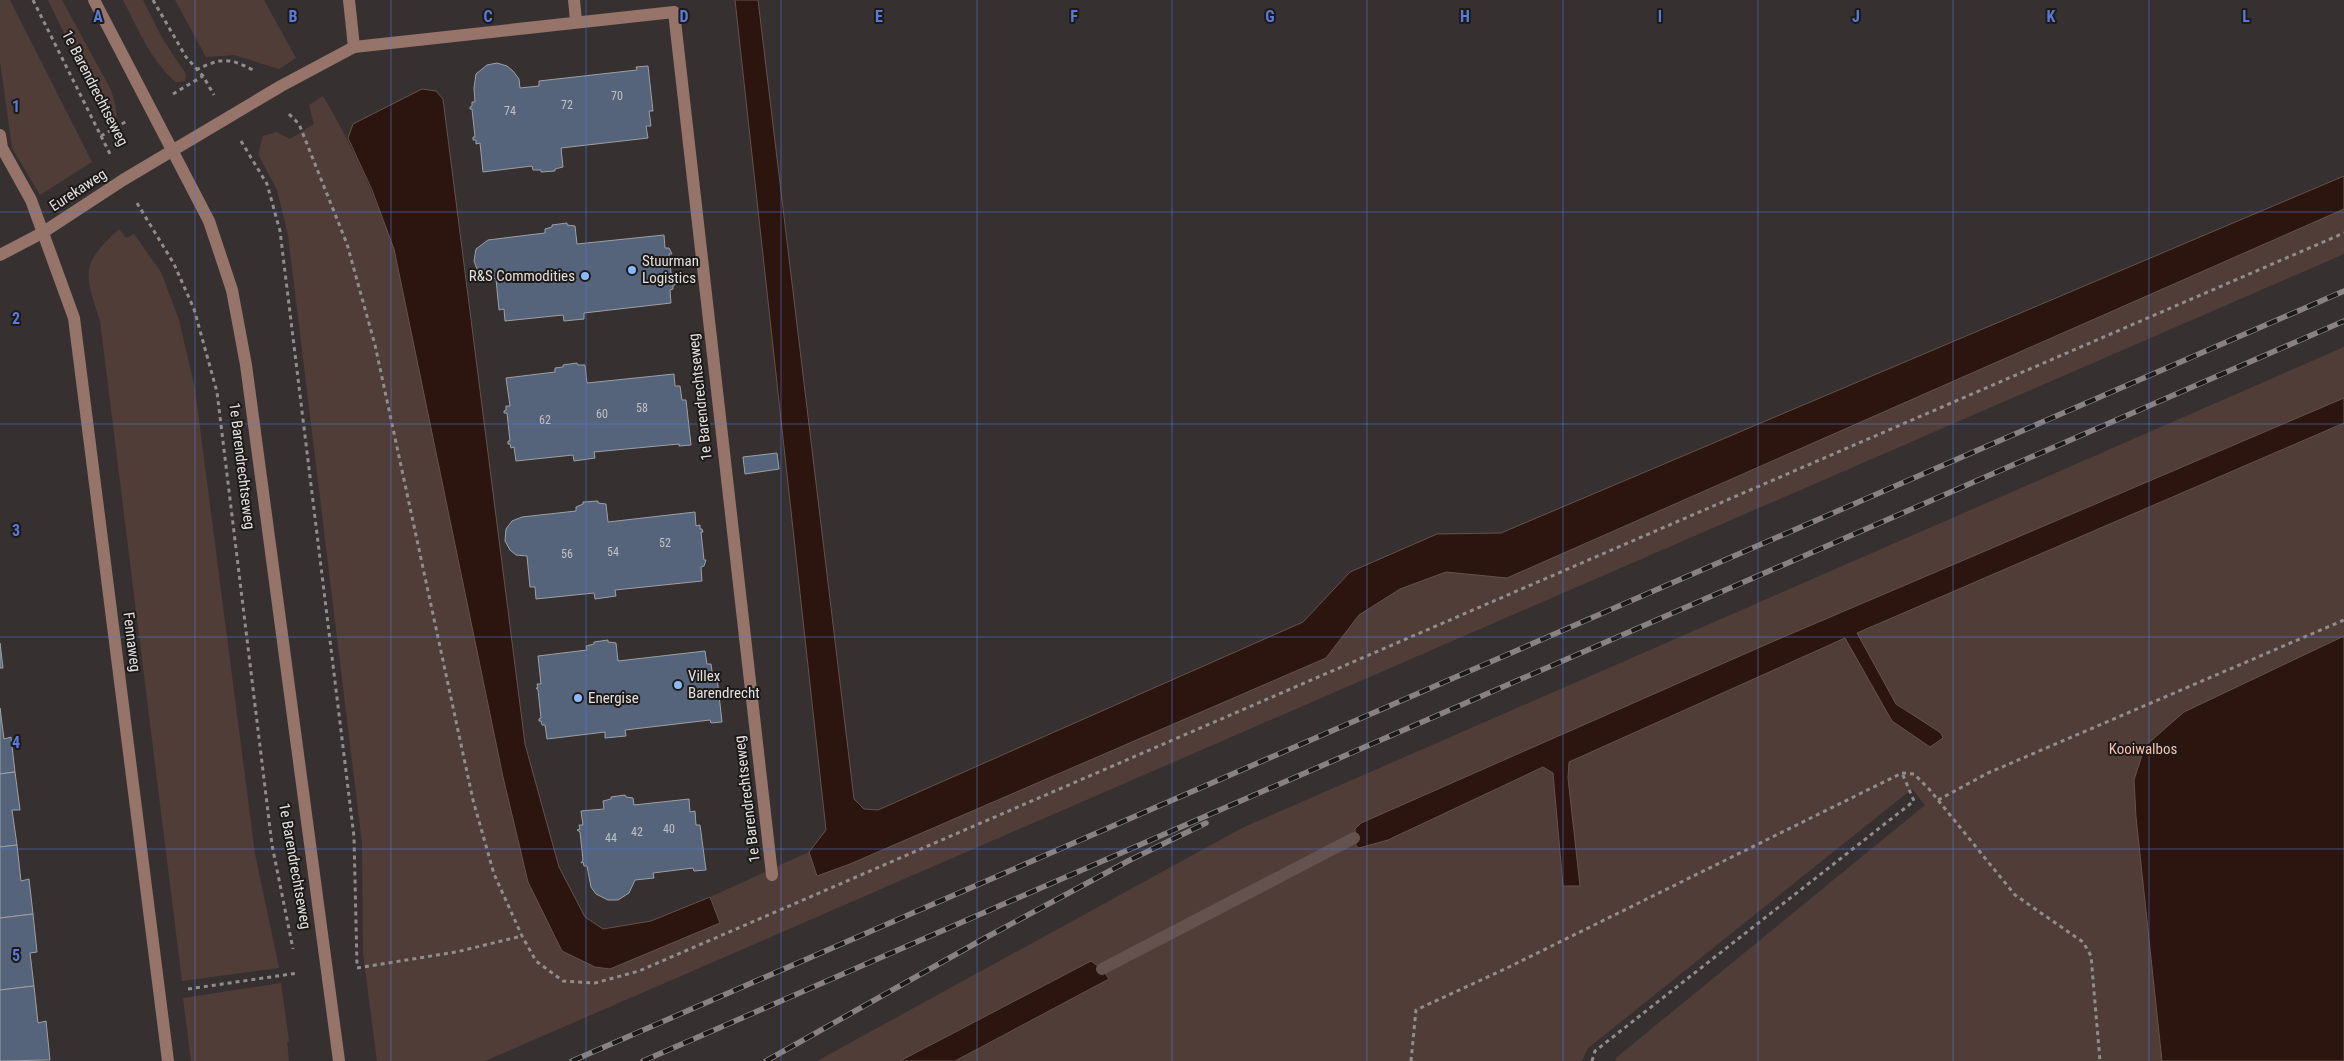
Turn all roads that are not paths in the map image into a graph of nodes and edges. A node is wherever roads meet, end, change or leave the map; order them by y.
1 (94, 0) edge
2 (349, 0) edge
3 (574, 0) edge
4 (576, 21) junction
5 (354, 47) junction
6 (0, 135) edge
7 (174, 149) junction
8 (42, 233) junction
9 (0, 255) edge
10 (772, 875) dead end
11 (339, 1057) edge
12 (168, 1061) edge

1 - 7 street, 1e Barendrechtseweg
2 - 5 street
3 - 4 street
4 - 5 street, 1e Barendrechtseweg
4 - 10 street, 1e Barendrechtseweg
5 - 7 street, 1e Barendrechtseweg
6 - 8 street
7 - 8 street, Eurekaweg
7 - 11 street, 1e Barendrechtseweg
8 - 9 street, Eurekaweg
8 - 12 street, Fennaweg

